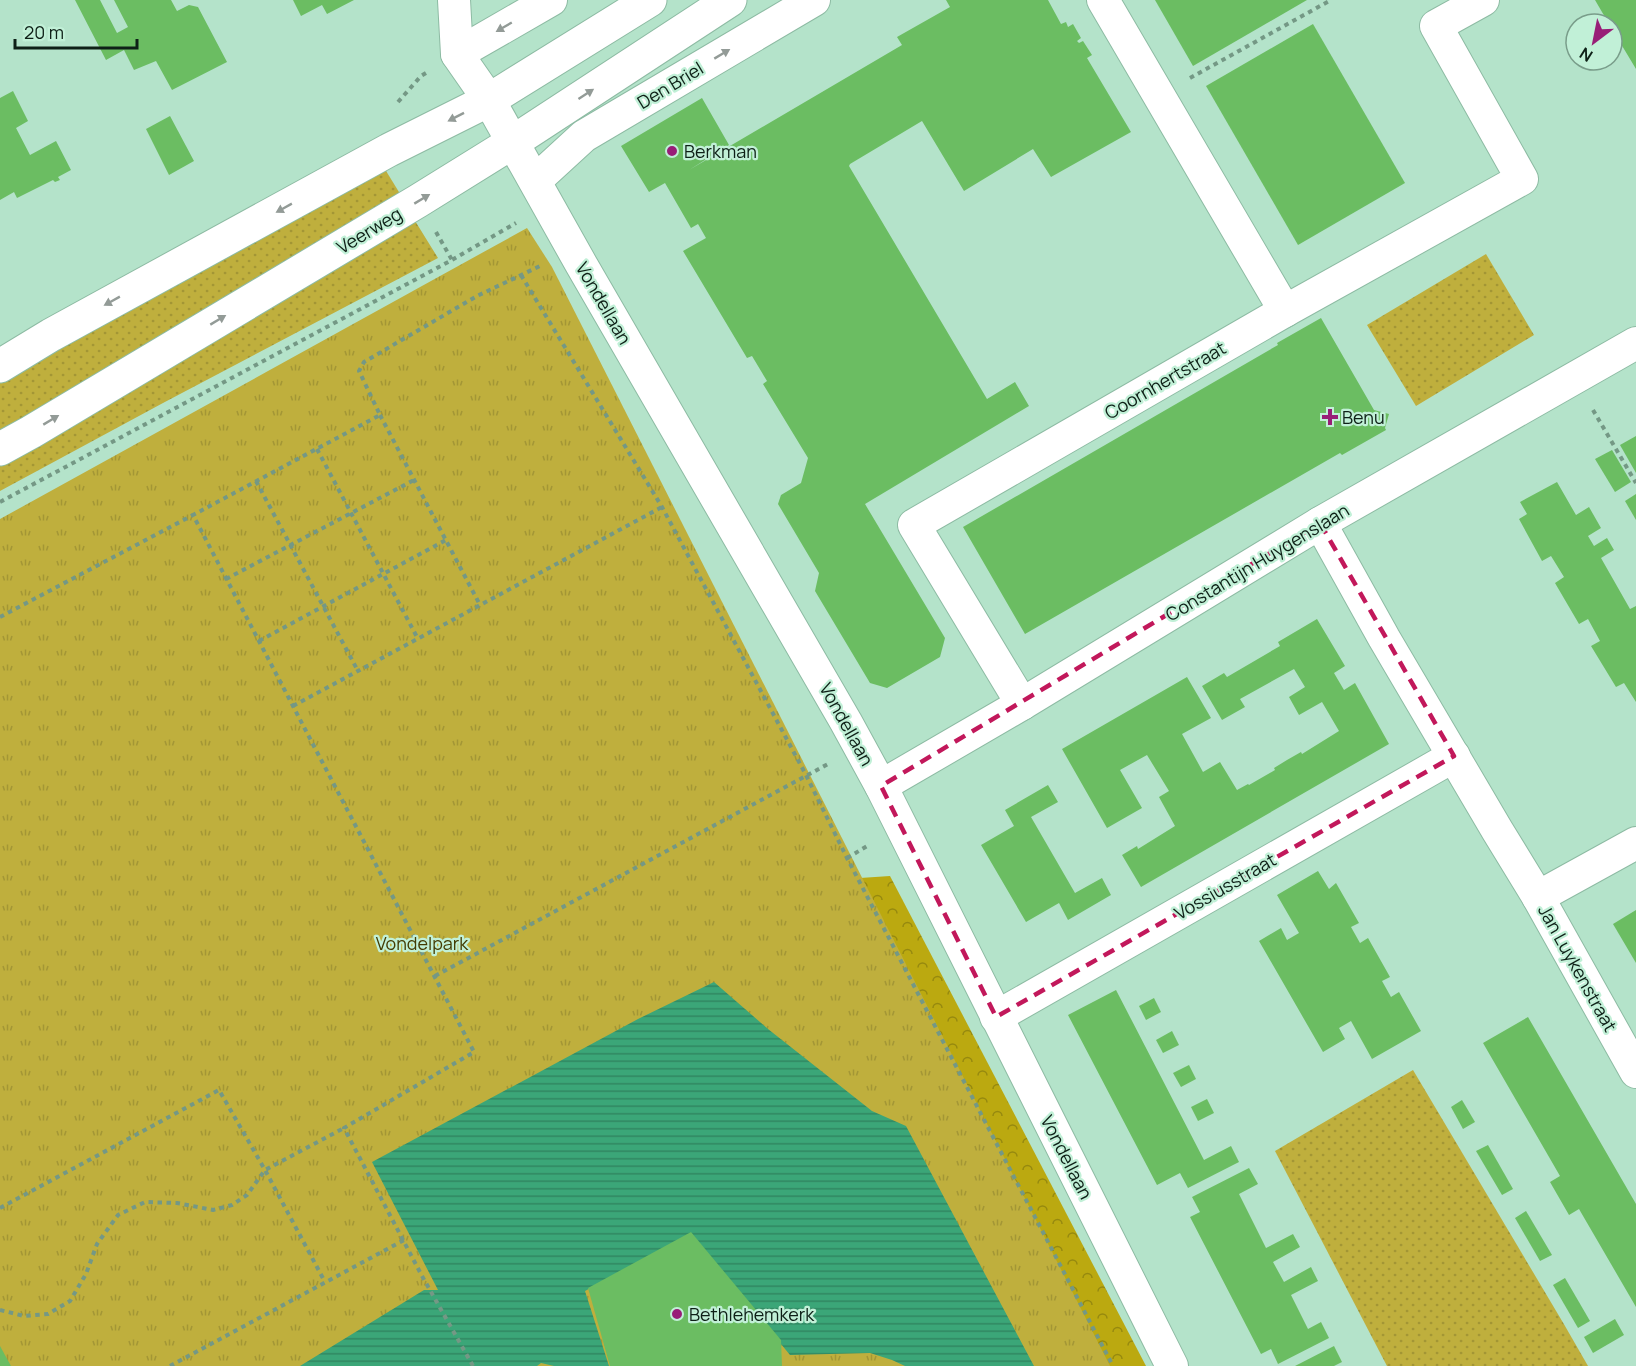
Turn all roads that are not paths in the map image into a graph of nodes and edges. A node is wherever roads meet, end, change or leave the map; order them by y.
1 (454, 0) edge
2 (551, 0) edge
3 (650, 0) edge
4 (730, 0) edge
5 (814, 0) edge
6 (1103, 0) edge
7 (1483, 0) edge
8 (457, 54) junction
9 (489, 100) junction
10 (513, 142) junction
11 (535, 181) junction
12 (1285, 311) junction
13 (1636, 343) edge
14 (0, 366) edge
15 (0, 449) edge
16 (1320, 523) junction
17 (1022, 704) junction
18 (1454, 756) junction
19 (881, 786) junction
20 (1636, 843) edge
21 (1538, 897) junction
22 (996, 1017) junction
23 (1636, 1071) edge
24 (1172, 1366) edge

1 - 8 street
2 -> 8 street
3 - 9 street
10 -> 4 street, Veerweg
11 -> 5 street, Den Briel
6 - 12 street
7 - 12 street
8 - 9 street, Vondellaan
9 - 10 street, Vondellaan
9 -> 14 street
10 - 11 street, Vondellaan
15 -> 10 street, Veerweg
11 - 19 street, Vondellaan
12 - 17 street, Coornhertstraat
13 - 16 street, Constantijn Huygenslaan
16 - 17 street, Constantijn Huygenslaan
16 - 18 street
17 - 19 street, Constantijn Huygenslaan
18 - 21 street
18 - 22 street, Vossiusstraat
19 - 22 street, Vondellaan
20 - 21 street
21 - 23 street, Jan Luykenstraat
22 - 24 street, Vondellaan

